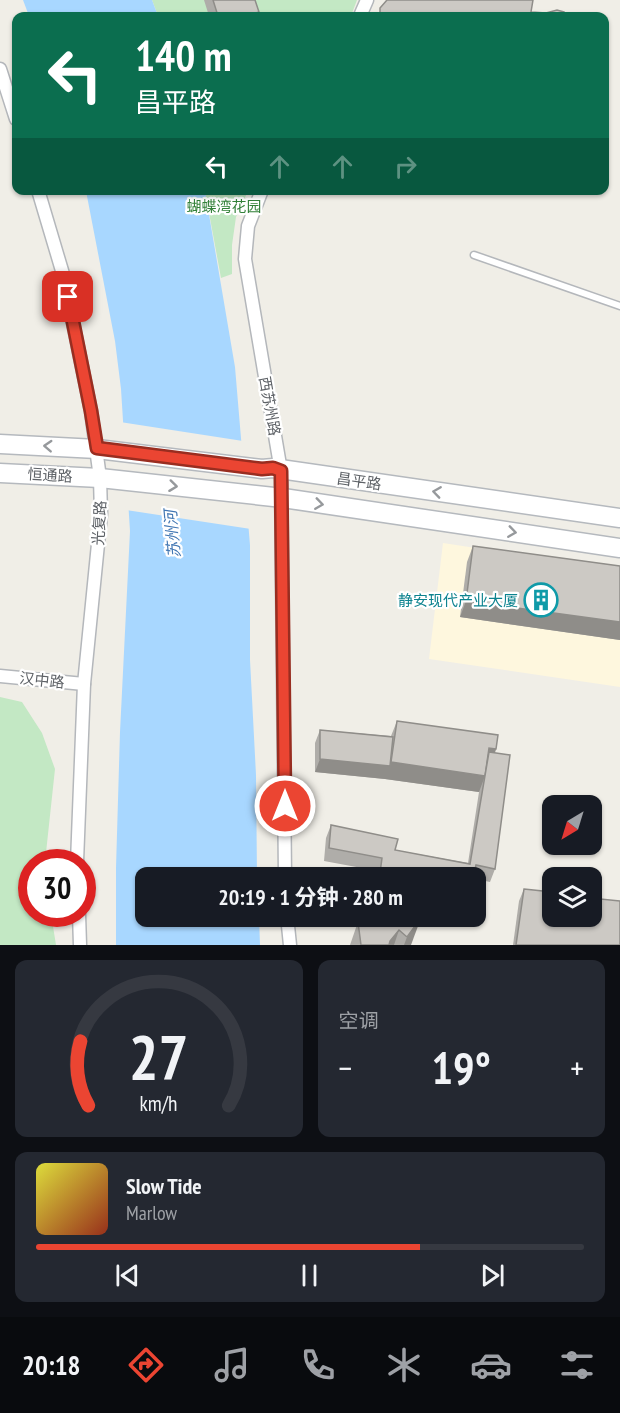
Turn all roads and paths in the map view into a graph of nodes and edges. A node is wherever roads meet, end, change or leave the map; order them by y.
1 (0, 69) edge
2 (12, 106) edge
3 (39, 195) edge
4 (260, 195) edge
5 (474, 255) dead end
6 (620, 306) edge
7 (0, 444) edge
8 (105, 450) junction
9 (281, 471) junction
10 (0, 473) edge
11 (107, 479) junction
12 (283, 498) junction
13 (620, 518) edge
14 (620, 548) edge
15 (0, 676) edge
16 (84, 684) junction
17 (78, 849) edge
18 (285, 867) edge
19 (80, 927) edge
20 (288, 927) edge
21 (81, 945) edge
22 (290, 945) edge

1 - 2 street
3 - 8 street, 光复路
4 - 9 street, 西苏州路
5 - 6 lane
8 -> 7 main road, 恒通路
8 - 9 main road, 昌平路
8 - 11 street, 光复路
9 - 12 street, 西苏州路
13 -> 9 main road, 昌平路
10 - 11 main road, 恒通路
11 -> 12 main road, 昌平路
11 - 16 street, 光复路
12 -> 14 main road, 昌平路
12 - 18 street, 西苏州路
15 - 16 street, 汉中路
16 - 17 street, 光复路
19 - 21 street
20 - 22 street

